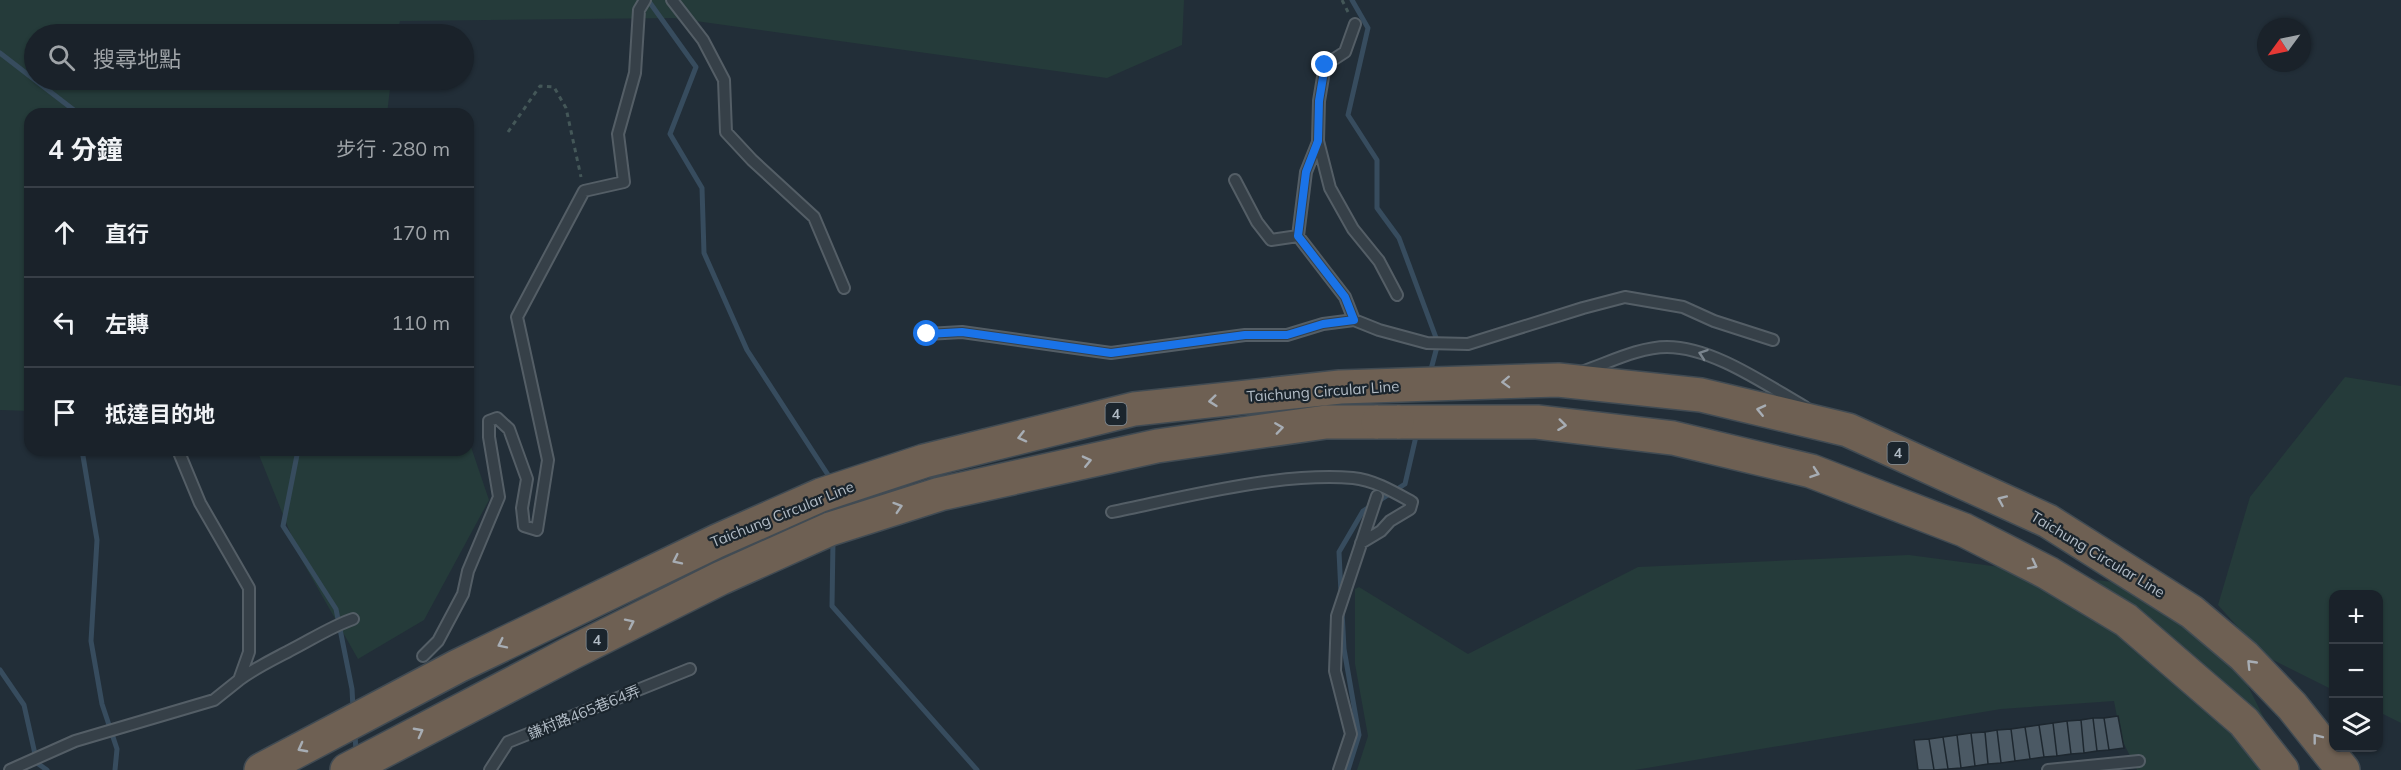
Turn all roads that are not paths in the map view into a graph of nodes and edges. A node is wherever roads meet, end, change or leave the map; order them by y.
1 (672, 0) edge
2 (643, 3) edge
3 (1355, 24) dead end
4 (1318, 141) junction
5 (1235, 180) dead end
6 (1298, 236) junction
7 (844, 288) dead end
8 (1397, 295) dead end
9 (1354, 320) junction
10 (927, 334) dead end
11 (1773, 340) dead end
12 (1557, 380) junction
13 (1848, 430) junction
14 (180, 456) edge
15 (1377, 496) dead end
16 (1112, 512) dead end
17 (1361, 543) junction
18 (353, 619) dead end
19 (423, 656) dead end
20 (690, 669) dead end
21 (239, 680) junction
22 (2139, 761) dead end
23 (357, 765) edge
24 (10, 770) edge
25 (261, 770) edge
26 (490, 770) edge
27 (1339, 770) edge
28 (2048, 770) edge
29 (2282, 770) edge
30 (2343, 770) edge

1 - 7 lane
2 - 19 lane
3 - 4 lane
4 - 6 lane
4 - 8 lane
5 - 6 lane
6 - 9 lane
9 - 10 lane
9 - 11 lane
13 -> 12 highway, Taichung Circular Line / 4
13 -> 12 lane
12 -> 25 highway, Taichung Circular Line / 4
30 -> 13 highway, Taichung Circular Line / 4
14 - 21 lane
15 - 17 lane
16 - 17 lane
17 - 27 lane
18 - 21 lane
20 - 26 lane, 鎌村路465巷64弄
21 - 24 lane
22 - 28 lane
23 -> 29 highway, Taichung Circular Line / 4

